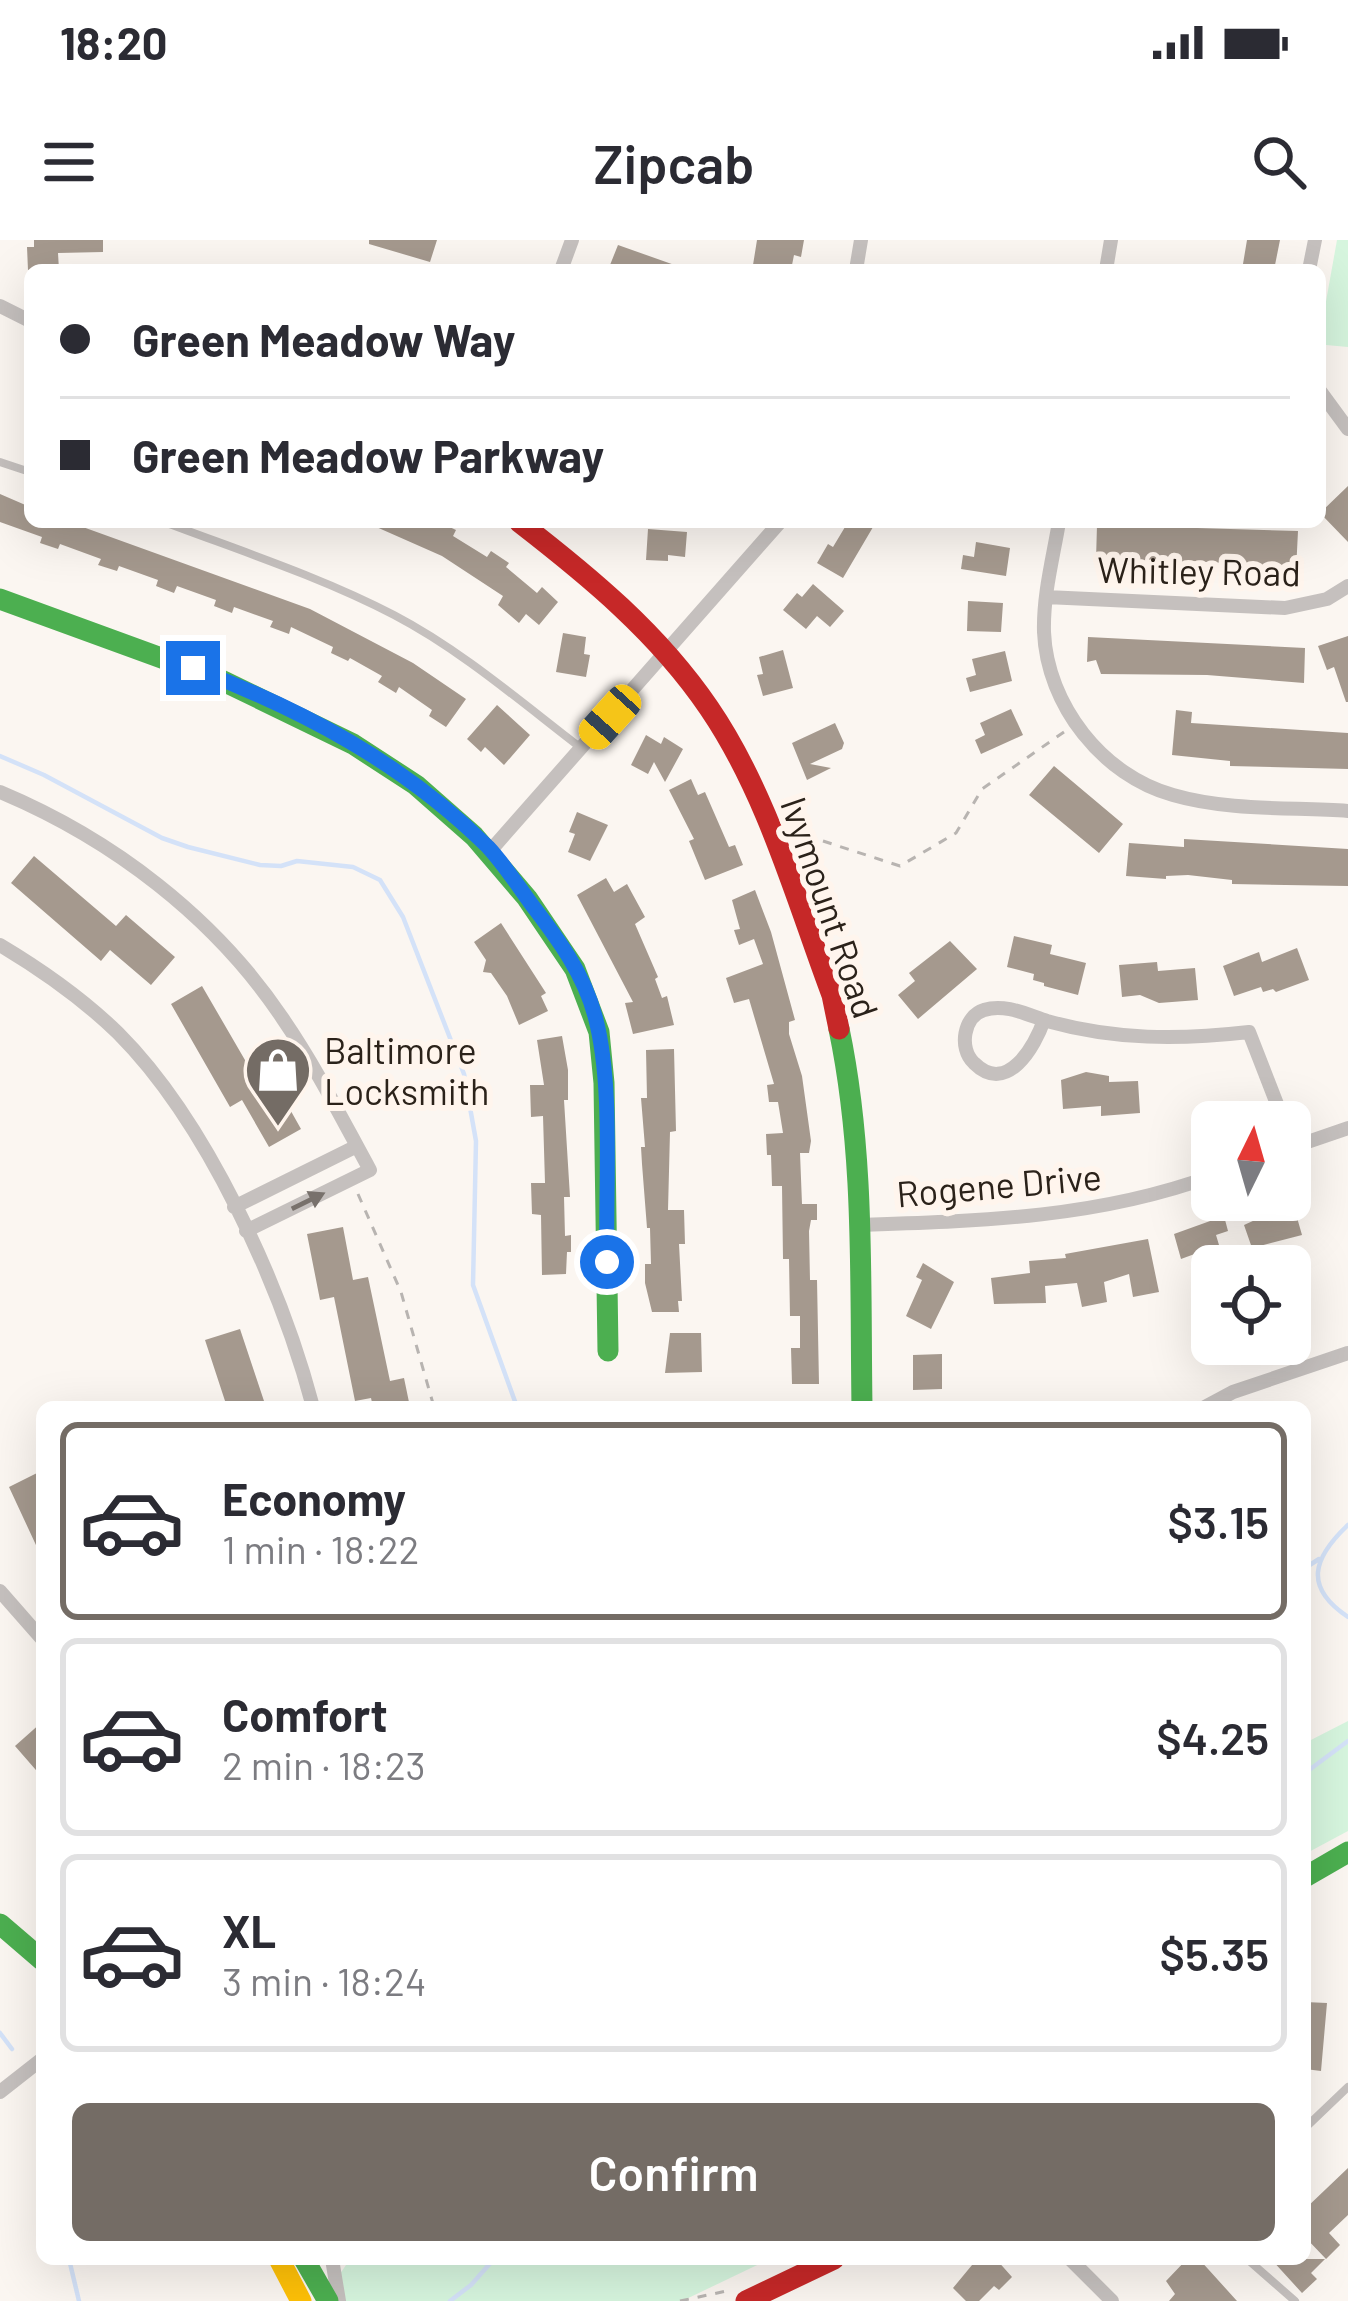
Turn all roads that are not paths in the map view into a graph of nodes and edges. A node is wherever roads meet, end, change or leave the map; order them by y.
1 (1326, 399) edge
2 (1348, 429) edge
3 (180, 528) edge
4 (527, 528) edge
5 (775, 528) edge
6 (1058, 528) edge
7 (1348, 586) edge
8 (1046, 597) junction
9 (0, 599) edge
10 (668, 654) junction
11 (582, 748) junction
12 (0, 792) edge
13 (1348, 811) edge
14 (491, 850) junction
15 (0, 944) edge
16 (1044, 1020) junction
17 (1276, 1101) edge
18 (1348, 1128) edge
19 (1311, 1138) edge
20 (357, 1146) junction
21 (1191, 1183) edge
22 (235, 1207) junction
23 (860, 1225) junction
24 (246, 1231) junction
25 (608, 1351) dead end
26 (1348, 1353) edge
27 (312, 1401) edge
28 (862, 1401) edge
29 (1216, 1401) edge
30 (0, 1591) edge
31 (36, 1632) edge
32 (1348, 1852) edge
33 (1311, 1873) edge
34 (0, 1924) edge
35 (36, 1955) edge
36 (36, 2064) edge
37 (1348, 2086) edge
38 (0, 2092) edge
39 (1311, 2122) edge
40 (282, 2265) edge
41 (307, 2265) edge
42 (333, 2265) edge
43 (821, 2265) edge
44 (1076, 2265) edge
45 (1254, 2265) edge
46 (301, 2301) edge
47 (328, 2301) edge
48 (339, 2301) edge
49 (746, 2301) edge
50 (1112, 2301) edge
51 (1295, 2301) edge

1 - 2 street
3 - 11 lane
4 - 10 street, Ivymount Road
5 - 10 street
6 - 8 street
7 - 8 street, Whitley Road
8 - 13 street
9 - 14 street
10 - 11 street
10 - 23 street, Ivymount Road
11 - 14 street
12 - 20 street
14 - 25 street
15 - 22 street
16 - 16 street
16 - 17 street
18 - 19 street
20 - 22 street
24 -> 20 street
21 - 23 street, Rogene Drive
22 - 24 street
23 - 28 street, Ivymount Road
24 - 27 street
26 - 29 street
30 - 31 street
32 - 33 street
34 - 35 street
36 - 38 street
37 - 39 lane
40 - 46 street
41 - 47 street
42 - 48 street
43 - 49 street
44 - 50 street
45 - 51 lane

